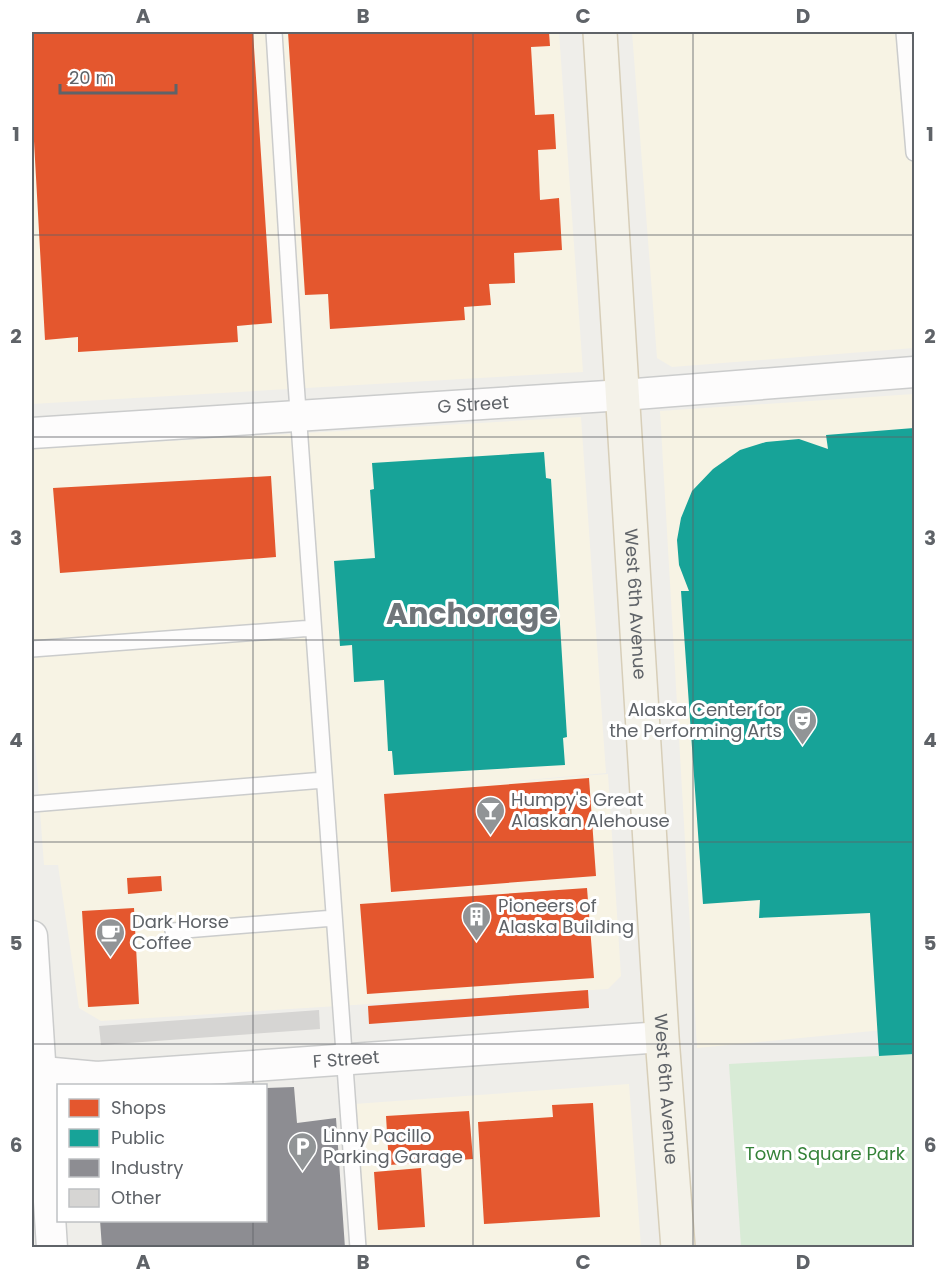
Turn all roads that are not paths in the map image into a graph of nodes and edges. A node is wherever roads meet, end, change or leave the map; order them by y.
1 (274, 32) edge
2 (600, 32) edge
3 (904, 32) edge
4 (915, 153) edge
5 (915, 372) edge
6 (623, 395) junction
7 (298, 415) junction
8 (32, 433) edge
9 (313, 628) junction
10 (32, 650) edge
11 (324, 780) junction
12 (32, 804) edge
13 (334, 918) junction
14 (173, 931) dead end
15 (32, 936) edge
16 (662, 1037) junction
17 (344, 1061) junction
18 (36, 1071) edge
19 (52, 1248) edge
20 (358, 1248) edge
21 (678, 1248) edge

1 - 7 lane
2 - 6 main road, West 6th Avenue
3 - 4 lane
5 - 6 street, G Street
6 - 7 street, G Street
6 - 16 main road, West 6th Avenue
7 - 8 street, G Street
7 - 9 lane
9 - 10 lane
9 - 11 lane
11 - 12 lane
11 - 13 lane
13 - 14 lane
13 - 17 lane
15 - 18 street
16 - 17 street, F Street
16 - 21 main road, West 6th Avenue
17 - 18 street, F Street
17 - 20 lane
18 - 19 street

